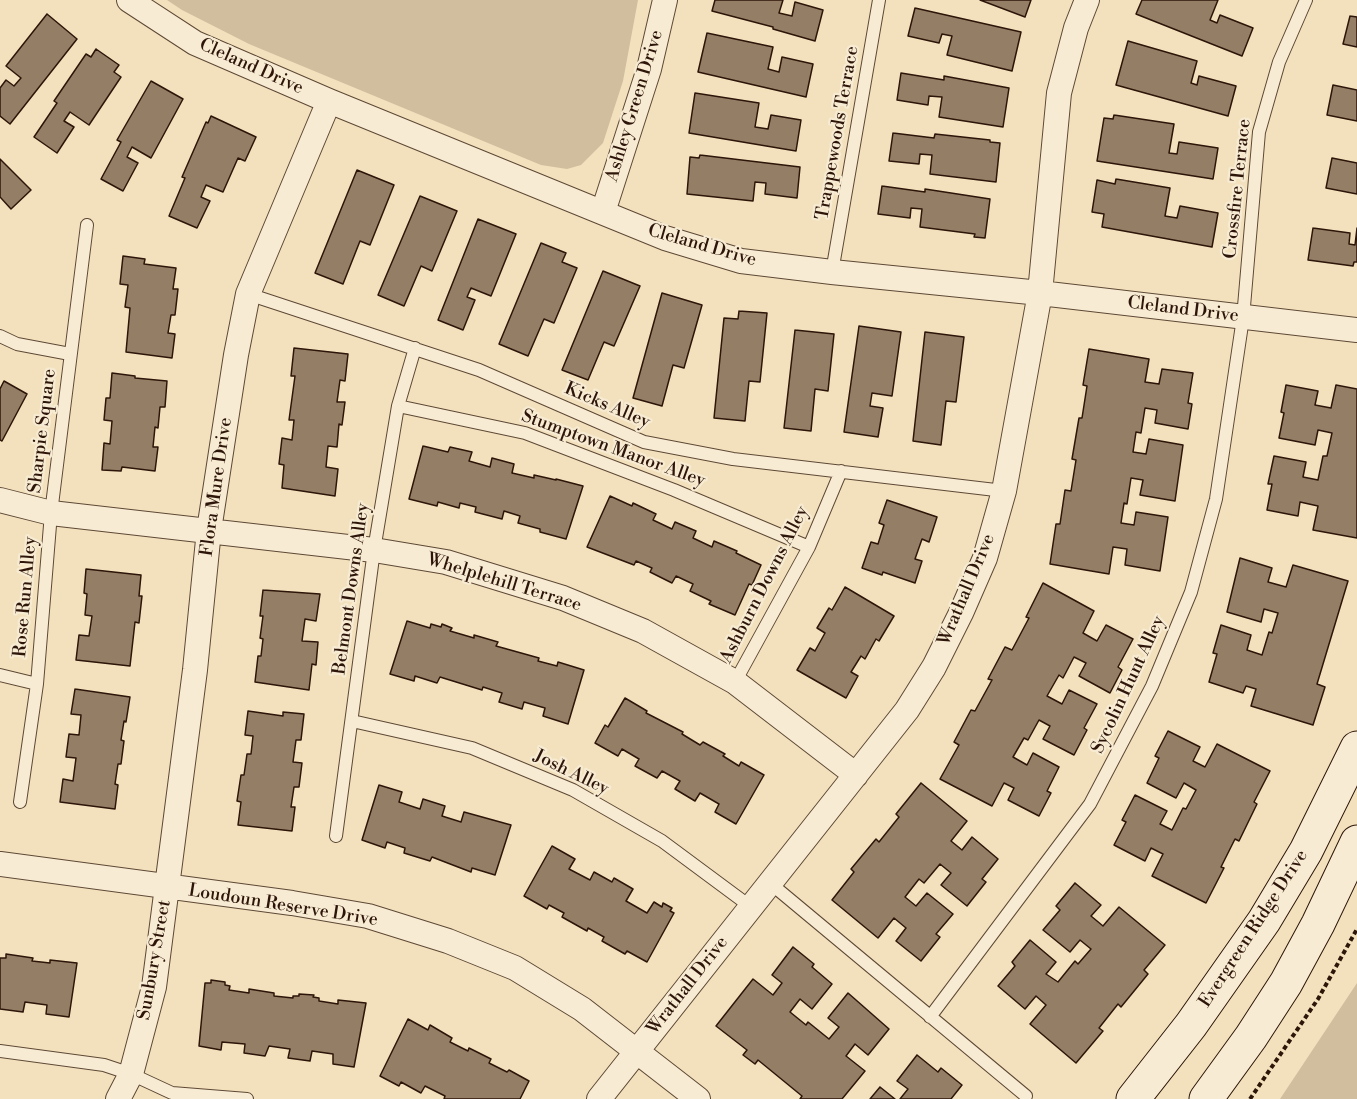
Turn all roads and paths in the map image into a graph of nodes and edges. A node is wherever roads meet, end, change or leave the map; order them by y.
1 (129, 0) edge
2 (665, 0) edge
3 (879, 0) edge
4 (1087, 0) edge
5 (1306, 0) edge
6 (329, 101) junction
7 (603, 212) junction
8 (87, 225) dead end
9 (832, 272) junction
10 (1040, 293) junction
11 (248, 294) junction
12 (1244, 318) junction
13 (1357, 330) edge
14 (0, 336) edge
15 (415, 348) junction
16 (70, 354) junction
17 (398, 406) junction
18 (841, 471) junction
19 (1004, 491) junction
20 (0, 500) edge
21 (51, 513) junction
22 (209, 530) junction
23 (808, 547) junction
24 (374, 550) junction
25 (0, 675) edge
26 (735, 682) junction
27 (37, 684) junction
28 (352, 721) junction
29 (1357, 748) edge
30 (856, 775) junction
31 (20, 802) dead end
32 (336, 836) dead end
33 (1357, 842) edge
34 (0, 864) edge
35 (770, 883) junction
36 (167, 888) junction
37 (751, 907) junction
38 (1357, 929) edge
39 (930, 1017) junction
40 (636, 1051) junction
41 (0, 1052) edge
42 (131, 1074) junction
43 (1026, 1096) dead end
44 (118, 1099) edge
45 (247, 1099) edge
46 (599, 1099) edge
47 (698, 1099) edge
48 (1133, 1099) edge
49 (1206, 1099) edge
50 (1250, 1099) edge

1 - 6 street, Cleland Drive
2 - 7 street, Ashley Green Drive
3 - 9 lane, Trappewoods Terrace
4 - 10 street, Wrathall Drive
5 - 12 lane, Crossfire Terrace
6 - 7 street, Cleland Drive
6 - 11 street, Flora Mure Drive
7 - 9 street, Cleland Drive
8 - 16 lane, Sharpie Square
9 - 10 street, Cleland Drive
10 - 12 street, Cleland Drive
10 - 19 street, Wrathall Drive
11 - 15 lane, Kicks Alley
11 - 22 street, Flora Mure Drive
12 - 13 street, Cleland Drive
12 - 39 lane, Sycolin Hunt Alley
14 - 16 lane, Sharpie Square
15 - 17 lane, Belmont Downs Alley
15 - 18 lane, Kicks Alley
16 - 21 lane, Sharpie Square
17 - 23 lane, Stumptown Manor Alley
17 - 24 lane, Belmont Downs Alley
18 - 19 lane, Kicks Alley
18 - 23 lane, Ashburn Downs Alley
19 - 30 street, Wrathall Drive
20 - 21 street, Whelplehill Terrace
21 - 22 street, Whelplehill Terrace
21 - 27 lane, Rose Run Alley
22 - 24 street, Whelplehill Terrace
22 - 36 street, Flora Mure Drive
23 - 26 lane, Ashburn Downs Alley
24 - 26 street, Whelplehill Terrace
24 - 28 lane, Belmont Downs Alley
25 - 27 lane, Rose Run Alley
26 - 30 street, Whelplehill Terrace
27 - 31 lane, Rose Run Alley
28 - 32 lane, Belmont Downs Alley
28 - 37 lane, Josh Alley
29 - 48 street, Evergreen Ridge Drive
30 - 35 street, Wrathall Drive
33 - 49 street
34 - 36 street, Loudoun Reserve Drive
35 - 37 street, Wrathall Drive
35 - 39 lane
36 - 40 street, Loudoun Reserve Drive
36 - 42 street, Sunbury Street
37 - 40 street, Wrathall Drive
38 - 50 path
39 - 43 lane
40 - 46 street, Wrathall Drive
40 - 47 street, Loudoun Reserve Drive
41 - 42 lane
42 - 44 street, Sunbury Street
42 - 45 lane

